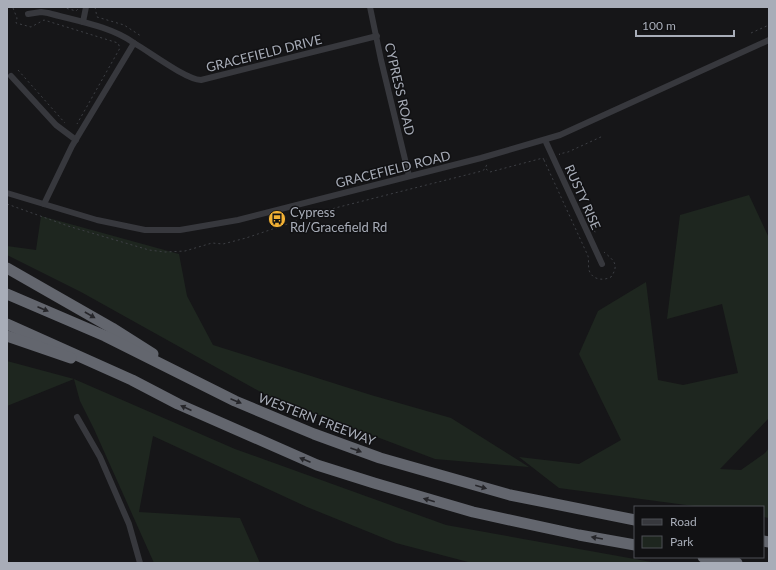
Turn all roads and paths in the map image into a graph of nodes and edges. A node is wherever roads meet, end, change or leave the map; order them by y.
1 (62, 7) edge
2 (79, 7) edge
3 (86, 7) edge
4 (95, 7) edge
5 (370, 7) edge
6 (13, 8) dead end
7 (28, 14) dead end
8 (83, 22) junction
9 (769, 25) edge
10 (751, 33) dead end
11 (142, 36) dead end
12 (377, 36) junction
13 (769, 40) edge
14 (134, 43) junction
15 (18, 70) dead end
16 (11, 76) dead end
17 (76, 127) dead end
18 (69, 128) dead end
19 (603, 136) dead end
20 (76, 140) junction
21 (545, 140) junction
22 (553, 157) junction
23 (485, 169) dead end
24 (409, 176) junction
25 (7, 193) edge
26 (44, 204) junction
27 (602, 264) dead end
28 (7, 268) edge
29 (7, 294) edge
30 (7, 324) edge
31 (7, 336) edge
32 (132, 380) junction
33 (209, 390) junction
34 (77, 417) dead end
35 (634, 520) edge
36 (634, 545) edge
37 (709, 558) edge
38 (140, 563) edge
39 (737, 563) edge

1 - 2 path
3 - 8 street
4 - 11 path
5 - 12 street, CYPRESS ROAD
6 - 17 path
7 - 8 street, GRACEFIELD DRIVE
8 - 14 street, GRACEFIELD DRIVE
9 - 10 path
12 - 14 street, GRACEFIELD DRIVE
12 - 24 street, CYPRESS ROAD
13 - 21 street, GRACEFIELD ROAD
14 - 20 street
15 - 18 path
16 - 20 street
19 - 22 path
20 - 26 street
21 - 22 street, RUSTY RISE
21 - 24 street, GRACEFIELD ROAD
22 - 23 path
22 - 27 street, RUSTY RISE
24 - 26 street, GRACEFIELD ROAD
25 - 26 street, GRACEFIELD ROAD
28 -> 33 highway
29 -> 33 highway, WESTERN FREEWAY
30 - 32 highway
31 - 32 highway
36 -> 32 highway
33 -> 35 highway, WESTERN FREEWAY
34 - 38 street
37 - 39 highway

